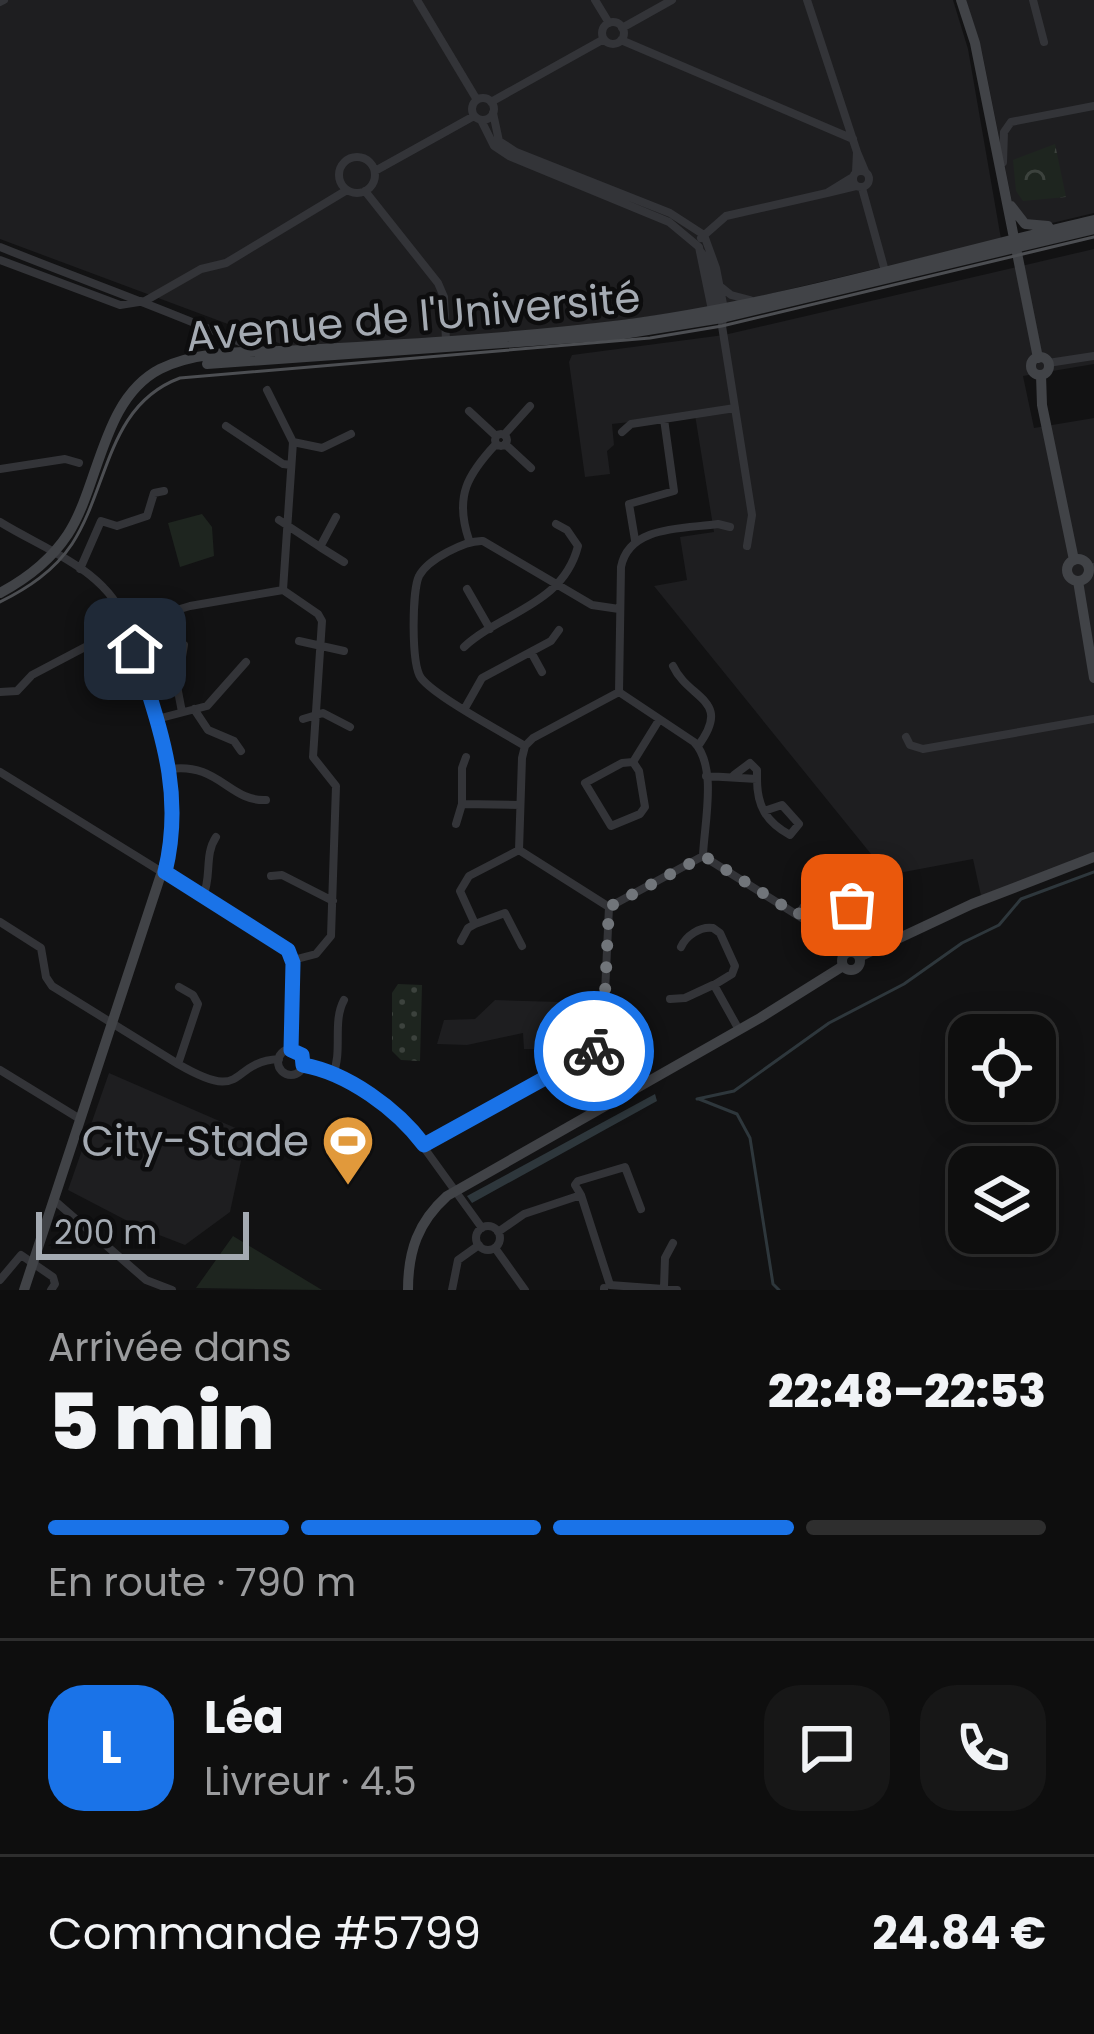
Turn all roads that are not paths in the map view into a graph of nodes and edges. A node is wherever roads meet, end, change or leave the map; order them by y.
1 (417, 0) edge
2 (595, 0) edge
3 (672, 0) edge
4 (807, 0) edge
5 (961, 0) edge
6 (1033, 0) edge
7 (609, 23) junction
8 (622, 28) junction
9 (604, 39) junction
10 (621, 40) junction
11 (1044, 42) dead end
12 (477, 100) junction
13 (1094, 106) edge
14 (492, 108) junction
15 (477, 118) junction
16 (853, 140) junction
17 (375, 171) junction
18 (859, 179) junction
19 (1002, 182) junction
20 (347, 189) junction
21 (365, 191) junction
22 (1088, 221) edge
23 (1094, 229) edge
24 (699, 242) junction
25 (1012, 244) junction
26 (0, 245) edge
27 (0, 258) edge
28 (885, 271) junction
29 (720, 286) junction
30 (124, 299) junction
31 (146, 299) junction
32 (756, 301) junction
33 (720, 314) junction
34 (446, 344) junction
35 (263, 352) junction
36 (1094, 356) edge
37 (1042, 366) junction
38 (267, 390) dead end
39 (128, 397) junction
40 (530, 406) dead end
41 (735, 408) junction
42 (469, 411) dead end
43 (664, 418) junction
44 (226, 426) dead end
45 (622, 432) dead end
46 (351, 434) dead end
47 (500, 440) junction
48 (293, 442) junction
49 (79, 463) dead end
50 (292, 464) junction
51 (531, 468) dead end
52 (0, 469) edge
53 (164, 491) dead end
54 (336, 517) dead end
55 (284, 522) junction
56 (0, 523) edge
57 (556, 524) dead end
58 (730, 527) dead end
59 (469, 540) junction
60 (635, 540) junction
61 (747, 545) dead end
62 (320, 547) junction
63 (54, 552) junction
64 (1073, 560) junction
65 (344, 562) dead end
66 (1092, 568) edge
67 (80, 569) junction
68 (1078, 581) junction
69 (556, 582) junction
70 (467, 589) dead end
71 (283, 590) junction
72 (0, 592) edge
73 (619, 609) junction
74 (128, 625) junction
75 (490, 629) junction
76 (559, 630) dead end
77 (298, 641) dead end
78 (184, 645) dead end
79 (321, 645) junction
80 (464, 647) dead end
81 (344, 651) dead end
82 (531, 652) junction
83 (246, 662) dead end
84 (673, 665) dead end
85 (542, 672) dead end
86 (1094, 678) edge
87 (0, 692) edge
88 (619, 692) junction
89 (465, 708) junction
90 (194, 710) junction
91 (182, 712) junction
92 (316, 713) junction
93 (157, 719) junction
94 (303, 719) dead end
95 (1094, 719) edge
96 (659, 720) junction
97 (350, 728) dead end
98 (906, 737) dead end
99 (525, 746) junction
100 (698, 746) junction
101 (241, 751) dead end
102 (466, 757) dead end
103 (633, 762) junction
104 (170, 769) junction
105 (0, 772) edge
106 (706, 776) junction
107 (732, 777) junction
108 (757, 779) junction
109 (266, 800) dead end
110 (462, 804) junction
111 (520, 805) junction
112 (764, 811) junction
113 (456, 824) dead end
114 (216, 837) dead end
115 (519, 850) junction
116 (704, 856) junction
117 (1094, 857) edge
118 (165, 872) junction
119 (272, 875) dead end
120 (817, 887) junction
121 (203, 896) junction
122 (333, 901) junction
123 (609, 907) junction
124 (798, 915) junction
125 (0, 922) edge
126 (475, 924) junction
127 (460, 941) dead end
128 (522, 946) dead end
129 (681, 947) dead end
130 (850, 959) junction
131 (293, 960) junction
132 (714, 985) junction
133 (179, 987) dead end
134 (670, 999) dead end
135 (344, 1000) dead end
136 (113, 1024) junction
137 (737, 1028) junction
138 (291, 1050) junction
139 (279, 1059) junction
140 (178, 1064) junction
141 (303, 1065) junction
142 (0, 1070) edge
143 (333, 1074) junction
144 (80, 1119) junction
145 (424, 1145) junction
146 (454, 1190) junction
147 (581, 1195) junction
148 (55, 1202) junction
149 (641, 1209) dead end
150 (482, 1228) junction
151 (498, 1232) junction
152 (673, 1243) dead end
153 (479, 1245) junction
154 (495, 1248) junction
155 (33, 1263) junction
156 (0, 1280) edge
157 (604, 1288) edge
158 (664, 1288) edge
159 (681, 1289) edge
160 (24, 1290) edge
161 (51, 1290) edge
162 (172, 1290) edge
163 (408, 1290) edge
164 (452, 1290) edge
165 (525, 1290) edge

1 - 12 street
2 - 7 street
3 - 8 street
4 - 16 street
5 - 19 street
6 - 11 street
7 - 8 street
7 - 9 street
8 - 10 street
9 - 10 street
9 - 14 street
10 - 16 street
12 - 14 street
12 - 15 street
13 - 19 street
14 - 15 street
14 - 24 street
15 - 17 street
15 - 24 street
16 - 18 street
17 - 20 street
17 - 21 street
18 - 24 street
18 - 28 street
19 - 22 street
19 - 25 street
20 - 21 street
20 - 31 street
21 - 34 street
22 - 25 street, Avenue de l'Université
23 - 25 street, Avenue de l'Université
24 - 29 street
24 - 33 street
25 - 28 street, Avenue de l'Université
25 - 33 street, Avenue de l'Université
25 - 37 street
26 - 30 street
27 - 30 street
28 - 32 street, Avenue de l'Université
29 - 32 street
29 - 33 street
30 - 31 street
31 - 35 street
32 - 33 street, Avenue de l'Université
33 - 34 street, Avenue de l'Université
33 - 41 street
34 - 35 street, Avenue de l'Université
34 - 39 street, Avenue de l'Université
35 - 39 street, Avenue de l'Université
36 - 37 street
37 - 64 street
38 - 48 street
39 - 63 street
40 - 47 street
41 - 43 street
41 - 61 street
42 - 47 street
43 - 45 street
43 - 60 street
44 - 50 street
46 - 48 street
47 - 51 street
47 - 59 street
48 - 50 street
49 - 52 street
50 - 55 street
53 - 67 street
54 - 62 street
55 - 62 street
55 - 71 street
56 - 63 street
57 - 69 street
58 - 60 street
59 - 69 street
59 - 89 street
60 - 73 street
62 - 65 street
63 - 67 street
63 - 72 street
64 - 66 street
64 - 68 street
66 - 68 street
67 - 74 street
68 - 86 street
69 - 73 street
69 - 75 street
70 - 75 street
71 - 74 street
71 - 79 street
73 - 88 street
74 - 87 street
74 - 93 street
75 - 80 street
76 - 82 street
77 - 79 street
78 - 91 street
79 - 81 street
79 - 92 street
82 - 85 street
82 - 89 street
83 - 90 street
84 - 100 street
88 - 96 street
88 - 99 street
89 - 99 street
90 - 91 street
90 - 101 street
91 - 93 street
92 - 94 street
92 - 97 street
92 - 122 street
93 - 104 street
95 - 98 street
96 - 100 street
96 - 103 street
99 - 111 street
100 - 106 street
102 - 110 street
103 - 103 street
104 - 109 street
104 - 118 street
105 - 118 street
106 - 107 street
106 - 116 street
107 - 108 street
107 - 108 street
108 - 112 street
110 - 111 street
110 - 113 street
111 - 115 street
112 - 112 street
114 - 121 street
115 - 123 street
115 - 126 street
116 - 123 street
116 - 124 street
117 - 130 street
118 - 121 street
118 - 136 street
119 - 122 street
120 - 120 street
120 - 124 street
121 - 131 street
122 - 131 street
123 - 145 street
124 - 130 street
125 - 136 street
126 - 127 street
126 - 128 street
129 - 132 street
130 - 137 street
131 - 138 street
132 - 134 street
132 - 137 street
133 - 140 street
135 - 143 street
136 - 140 street
136 - 144 street
137 - 146 street
138 - 139 street
138 - 141 street
139 - 140 street
139 - 141 street
141 - 143 street
142 - 144 street
143 - 145 street
144 - 148 street
145 - 146 street
146 - 150 street
146 - 163 street
147 - 149 street
147 - 151 street
147 - 157 street
148 - 155 street
148 - 162 street
150 - 151 street
150 - 153 street
151 - 154 street
152 - 158 street
153 - 154 street
153 - 164 street
154 - 165 street
155 - 156 street
155 - 160 street
155 - 161 street
157 - 158 street
158 - 159 street

